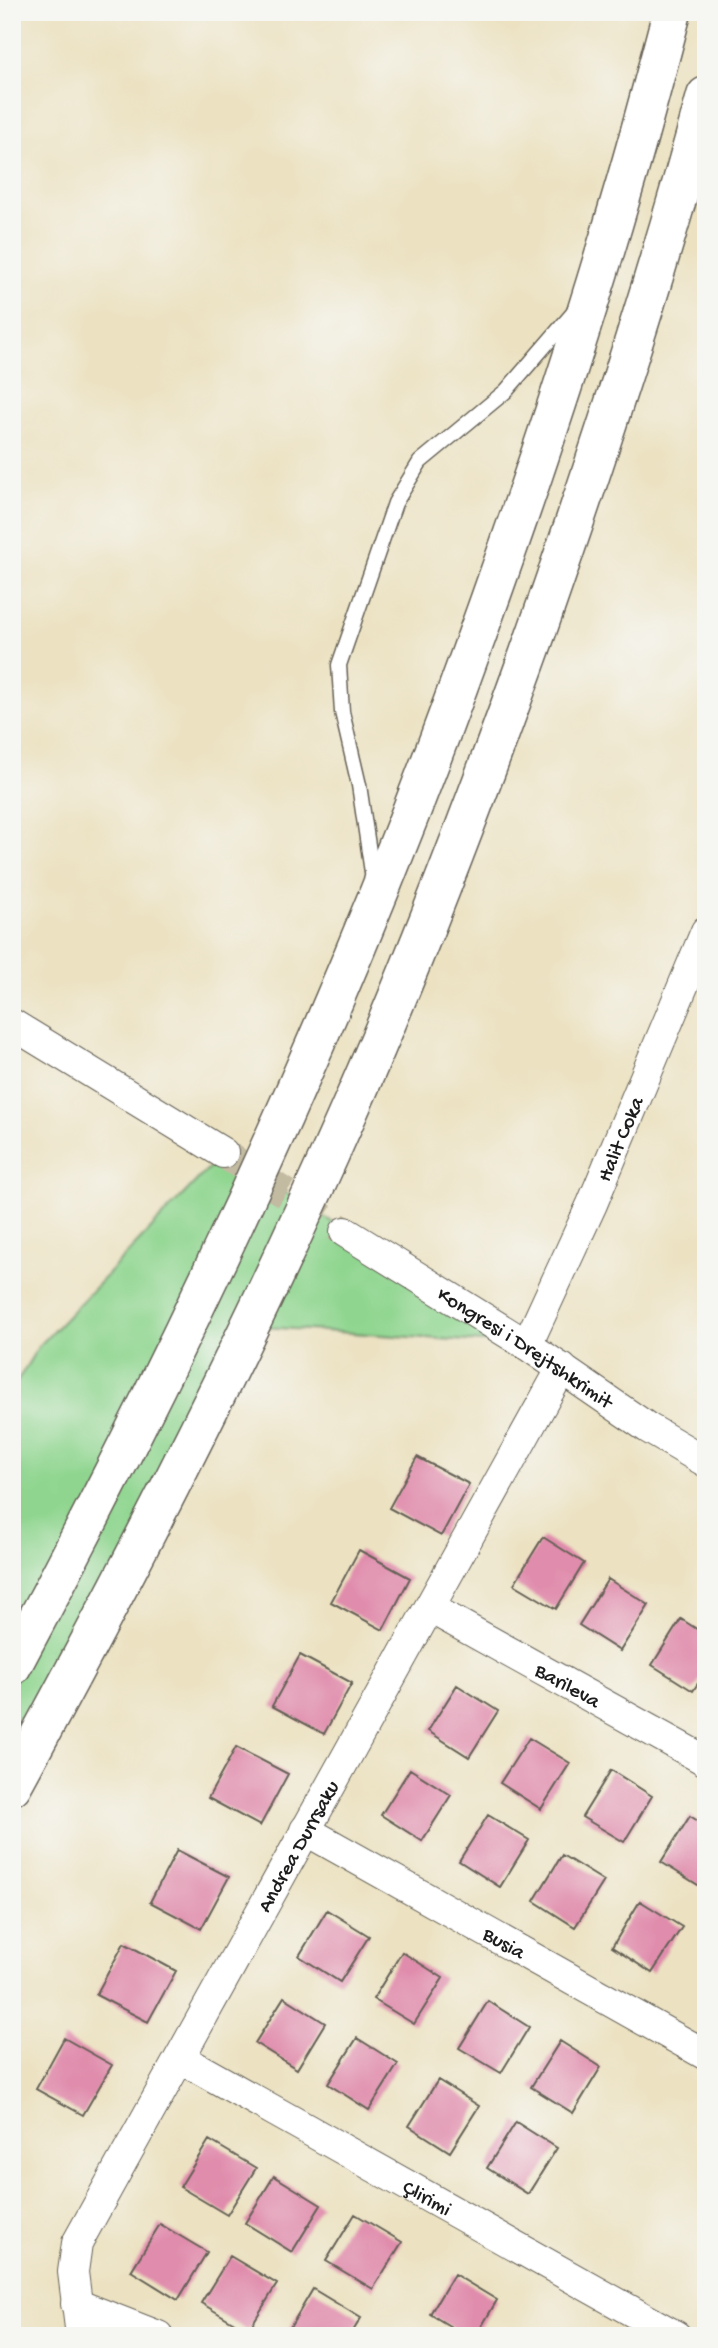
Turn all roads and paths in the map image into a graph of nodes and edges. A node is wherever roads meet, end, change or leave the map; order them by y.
1 (673, 12) edge
2 (706, 96) edge
3 (593, 290) junction
4 (375, 898) junction
5 (706, 931) edge
6 (12, 1024) edge
7 (223, 1153) tunnel mouth
8 (345, 1232) tunnel mouth
9 (527, 1345) junction
10 (562, 1368) junction
11 (706, 1462) edge
12 (430, 1608) junction
13 (12, 1666) edge
14 (706, 1761) edge
15 (12, 1786) edge
16 (305, 1830) junction
17 (706, 2055) edge
18 (180, 2058) junction
19 (76, 2304) junction
20 (81, 2336) edge
21 (158, 2336) edge
22 (676, 2336) edge

1 - 3 highway
2 - 15 highway
3 - 4 highway
3 - 4 lane
4 - 13 highway
5 - 9 street, Halit Coka
6 - 7 street
8 - 9 street, Kongresi i Drejtshkrimit
9 - 10 street, Kongresi i Drejtshkrimit
10 - 11 street, Kongresi i Drejtshkrimit
10 - 12 street, Andrea Durrsaku
12 - 14 street, Barileva
12 - 16 street, Andrea Durrsaku
16 - 17 street, Busia
16 - 18 street, Andrea Durrsaku
18 - 19 street, Andrea Durrsaku
18 - 22 street, Çlirimi
19 - 20 street, Andrea Durrsaku
19 - 21 street

